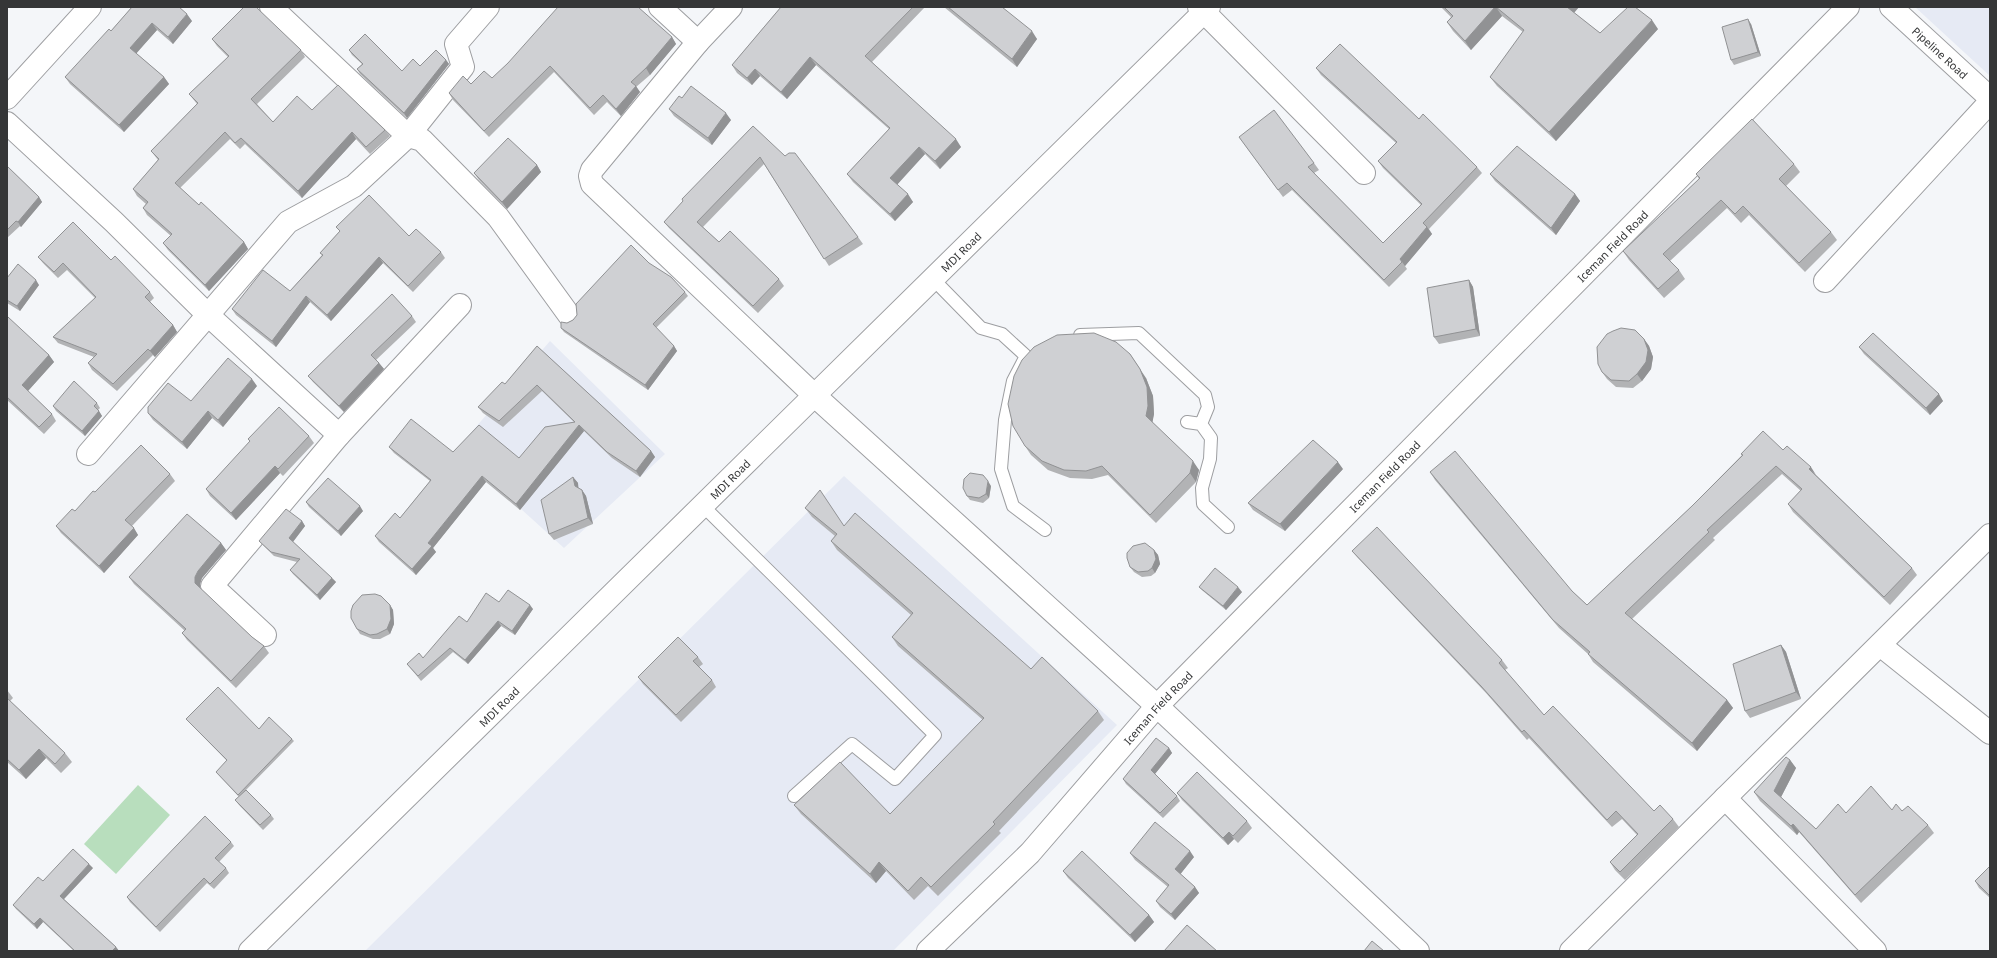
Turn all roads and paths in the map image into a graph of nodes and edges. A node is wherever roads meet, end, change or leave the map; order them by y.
1 (90, 7) edge
2 (272, 7) edge
3 (488, 7) edge
4 (660, 7) edge
5 (731, 7) edge
6 (1848, 7) edge
7 (1891, 7) edge
8 (1204, 9) edge
9 (698, 42) junction
10 (7, 98) edge
11 (1990, 98) edge
12 (1990, 102) edge
13 (7, 122) edge
14 (408, 136) junction
15 (1364, 173) dead end
16 (933, 279) junction
17 (1825, 281) dead end
18 (460, 305) dead end
19 (208, 315) junction
20 (569, 315) dead end
21 (1066, 336) edge
22 (1039, 348) edge
23 (1026, 356) junction
24 (815, 396) junction
25 (1187, 422) dead end
26 (1201, 424) junction
27 (339, 434) junction
28 (88, 454) dead end
29 (703, 506) junction
30 (1228, 527) dead end
31 (1045, 530) dead end
32 (1990, 535) edge
33 (265, 635) dead end
34 (1880, 646) junction
35 (1157, 706) junction
36 (1990, 732) edge
37 (794, 796) dead end
38 (1725, 798) junction
39 (250, 951) edge
40 (928, 951) edge
41 (1418, 951) edge
42 (1571, 951) edge
43 (1875, 951) edge

1 - 10 street
2 - 14 street
3 - 14 street
4 - 9 street
5 - 9 street
6 - 35 street, Iceman Field Road
7 - 11 street, Pipeline Road
8 - 15 street
8 - 16 street, MDI Road
9 - 24 street
12 - 17 street
13 - 19 street
14 - 19 street
14 - 20 street
16 - 23 lane
16 - 24 street, MDI Road
18 - 27 street
19 - 27 street
19 - 28 street
21 - 26 lane
22 - 23 lane
23 - 31 lane
24 - 29 street, MDI Road
24 - 35 street
25 - 26 lane
26 - 30 lane
27 - 33 street
29 - 37 lane
29 - 39 street, MDI Road
32 - 34 street
34 - 36 street
34 - 38 street
35 - 40 street, Iceman Field Road
35 - 41 street
38 - 42 street
38 - 43 street

